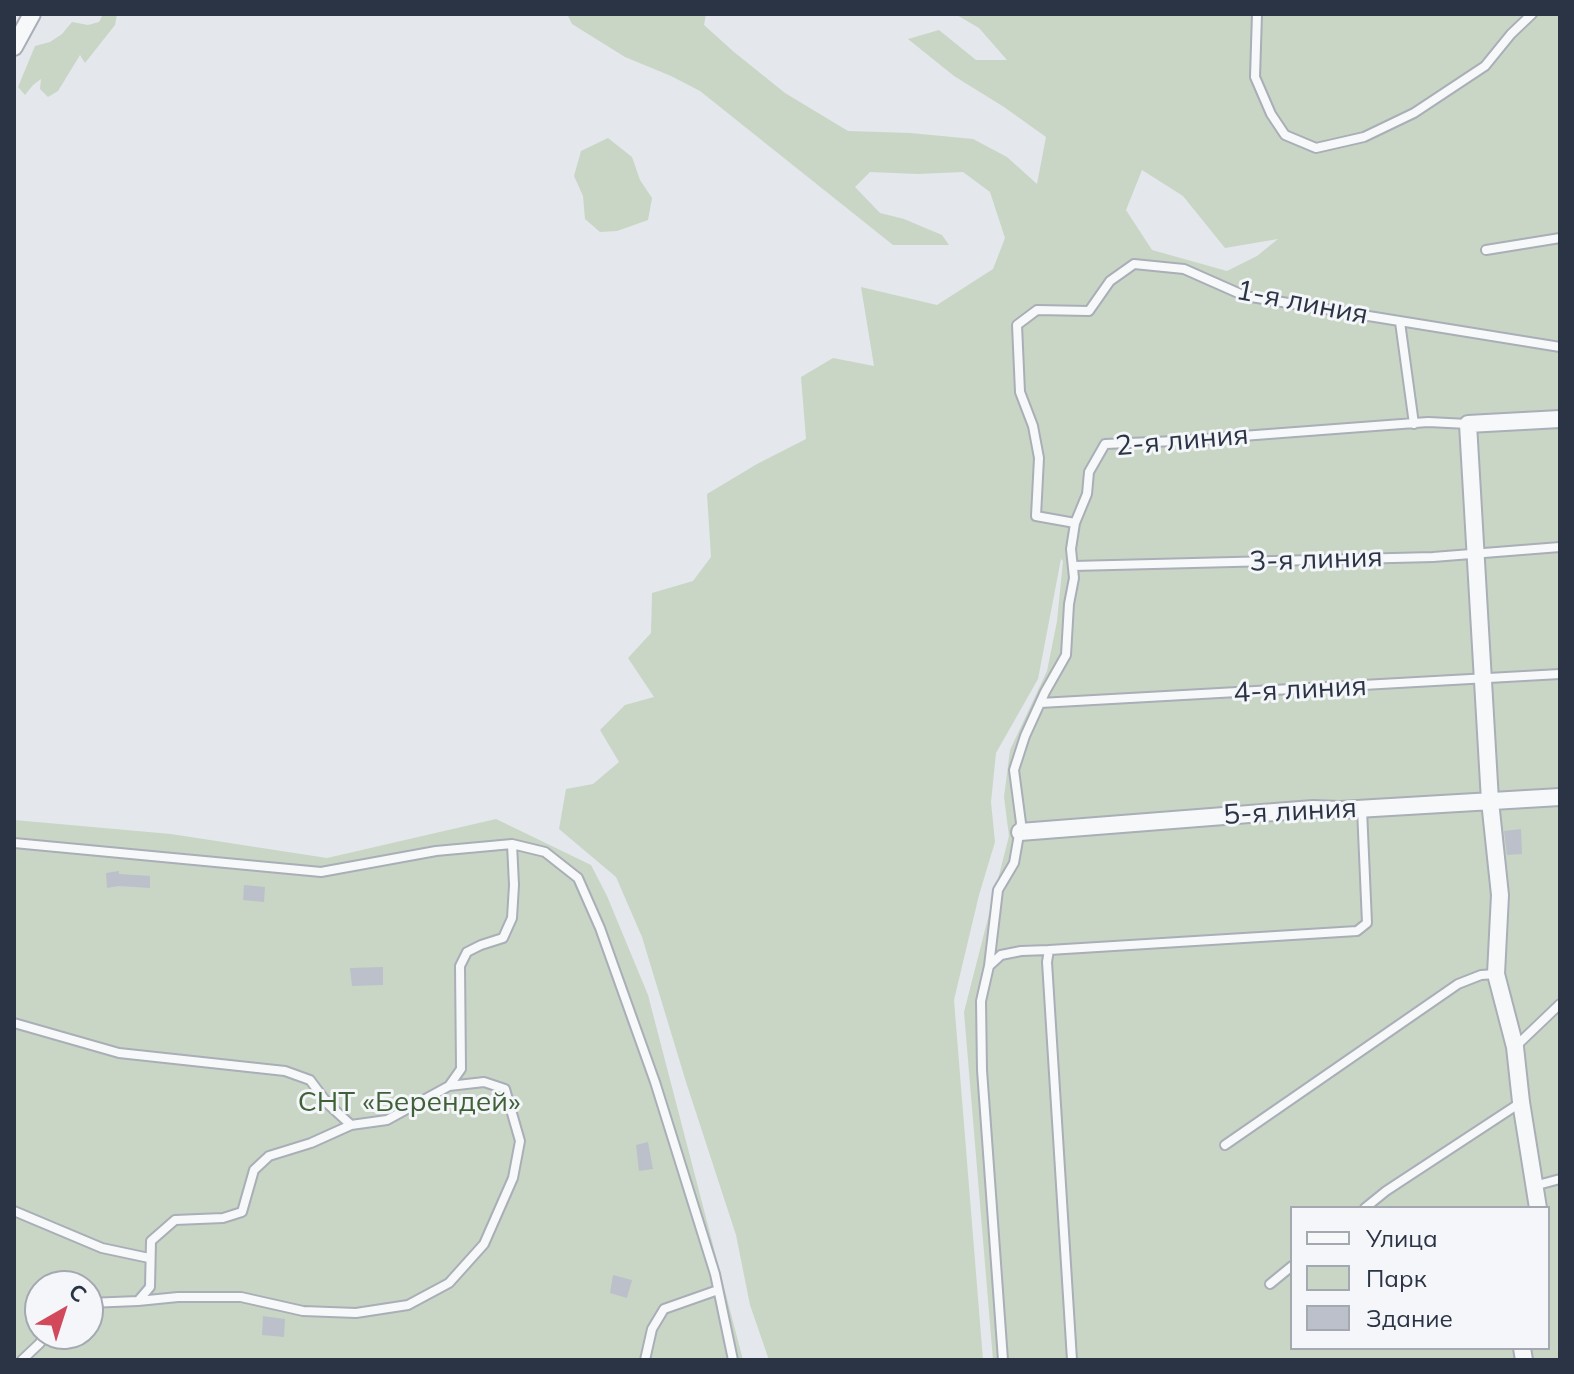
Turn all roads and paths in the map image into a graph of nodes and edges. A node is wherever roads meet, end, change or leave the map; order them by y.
1 (32, 14) edge
2 (1257, 14) edge
3 (1532, 14) edge
4 (14, 47) edge
5 (1560, 238) edge
6 (1486, 250) dead end
7 (1400, 322) junction
8 (1560, 347) edge
9 (1560, 419) edge
10 (1414, 424) junction
11 (1468, 424) junction
12 (1075, 523) junction
13 (1560, 547) edge
14 (1476, 553) junction
15 (1073, 566) junction
16 (1560, 674) edge
17 (1484, 679) junction
18 (1040, 703) junction
19 (1560, 797) edge
20 (1490, 801) junction
21 (1362, 808) junction
22 (1020, 832) junction
23 (14, 843) edge
24 (512, 844) junction
25 (1049, 950) junction
26 (989, 966) junction
27 (1496, 974) junction
28 (1560, 1004) edge
29 (14, 1023) edge
30 (1515, 1047) junction
31 (449, 1086) junction
32 (1521, 1102) junction
33 (351, 1125) junction
34 (1225, 1145) dead end
35 (1560, 1179) edge
36 (1534, 1186) junction
37 (1367, 1206) edge
38 (1538, 1206) edge
39 (14, 1211) edge
40 (149, 1258) junction
41 (1290, 1268) edge
42 (1270, 1284) dead end
43 (718, 1290) junction
44 (138, 1301) junction
45 (104, 1302) edge
46 (645, 1360) edge
47 (733, 1360) edge
48 (1003, 1360) edge
49 (1072, 1360) edge

1 - 4 street
2 - 3 lane
5 - 6 lane
7 - 8 lane, 1-я линия
7 - 10 lane
7 - 12 lane, 1-я линия
9 - 11 street
10 - 11 lane, 2-я линия
10 - 12 lane, 2-я линия
11 - 14 street
12 - 15 lane, 2-я линия
13 - 14 lane, 3-я линия
14 - 15 lane, 3-я линия
14 - 17 street
15 - 18 lane, 2-я линия
16 - 17 lane, 4-я линия
17 - 18 lane, 4-я линия
17 - 20 street
18 - 22 lane, 2-я линия
19 - 20 street, 5-я линия
20 - 21 street, 5-я линия
20 - 27 street
21 - 22 street, 5-я линия
21 - 25 lane
22 - 26 lane, 2-я линия
23 - 24 lane
24 - 31 lane
24 - 43 lane
25 - 26 lane
25 - 49 lane
26 - 48 lane, 2-я линия
27 - 30 street
27 - 34 lane
28 - 30 lane
29 - 33 lane
30 - 32 street
31 - 33 lane
31 - 44 lane
32 - 36 street
32 - 37 lane
33 - 40 lane
35 - 36 lane
36 - 38 street
39 - 40 lane
40 - 44 lane
41 - 42 lane
43 - 46 lane
43 - 47 lane
44 - 45 lane

